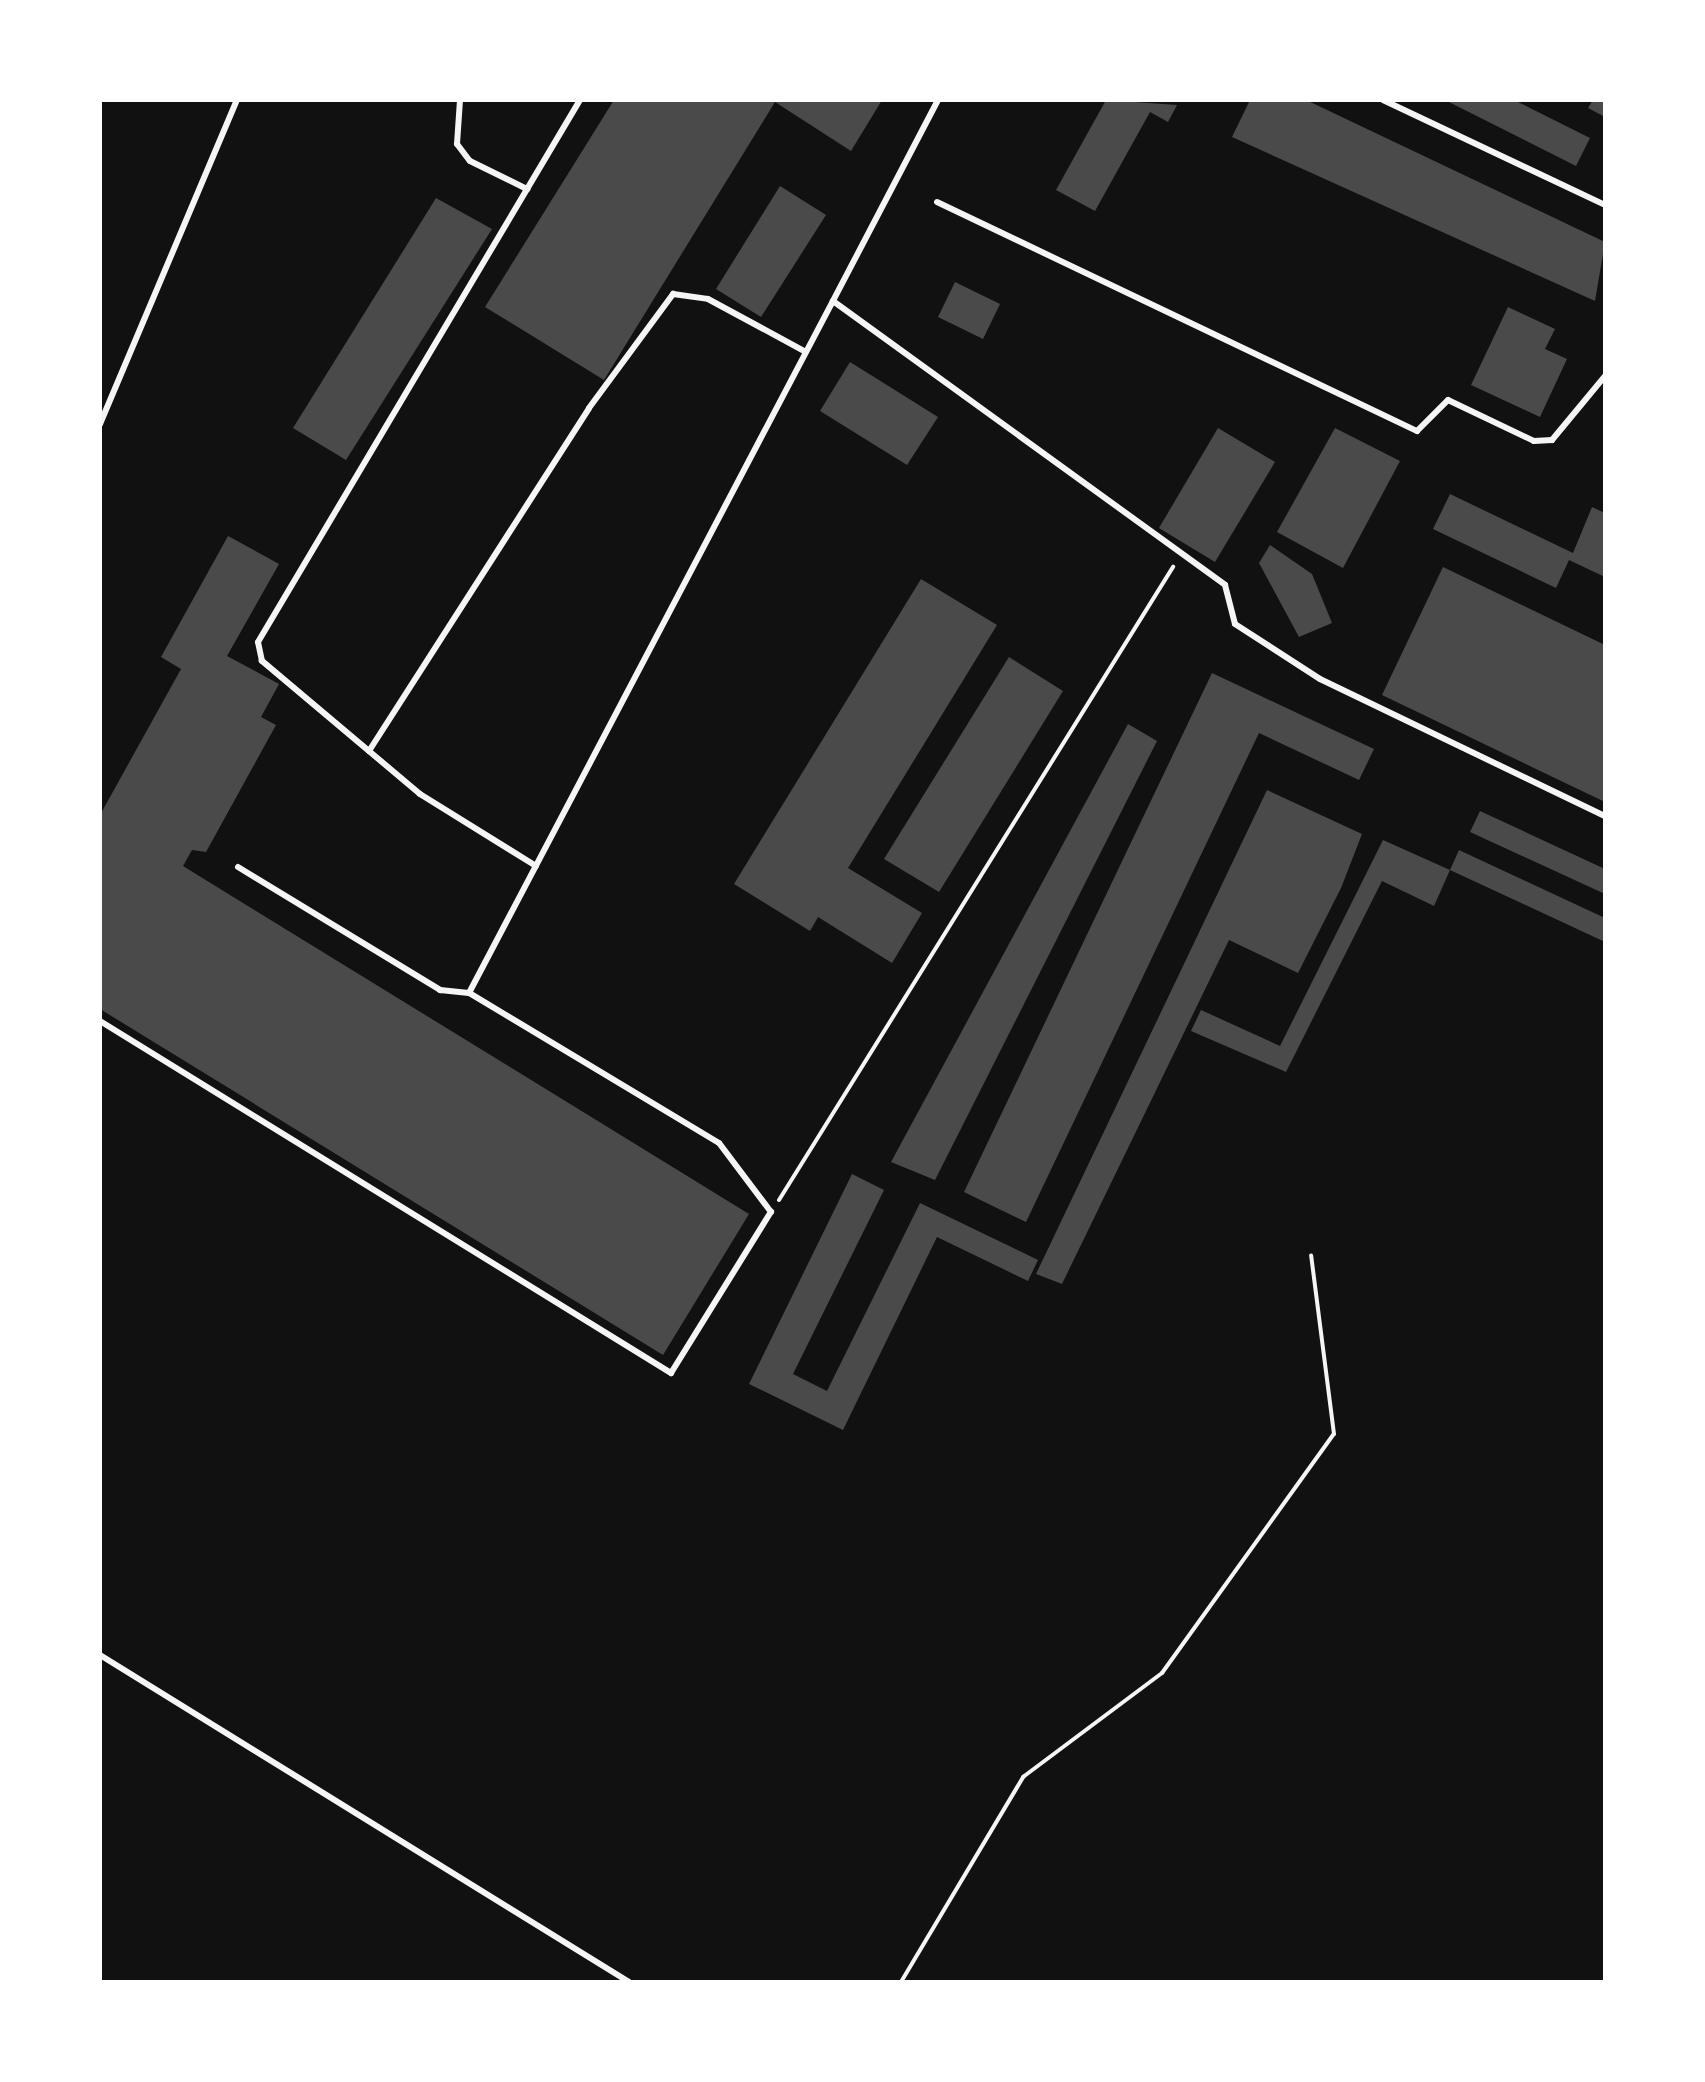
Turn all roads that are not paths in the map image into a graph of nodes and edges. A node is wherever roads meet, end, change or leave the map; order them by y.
1 (237, 100) edge
2 (460, 100) edge
3 (580, 100) edge
4 (938, 100) edge
5 (1383, 100) edge
6 (527, 189) junction
7 (937, 202) dead end
8 (1605, 205) edge
9 (833, 301) junction
10 (806, 352) junction
11 (1605, 376) edge
12 (100, 424) edge
13 (369, 751) junction
14 (1605, 816) edge
15 (536, 866) junction
16 (238, 867) dead end
17 (469, 993) junction
18 (100, 1021) edge
19 (100, 1655) edge
20 (628, 1982) edge

1 - 12 lane
2 - 6 lane
3 - 6 lane
4 - 9 lane
5 - 8 lane
6 - 13 lane
7 - 11 lane
9 - 10 lane
9 - 14 lane
10 - 13 lane
10 - 15 lane
13 - 15 lane
15 - 17 lane
16 - 17 lane
17 - 18 lane
19 - 20 lane

